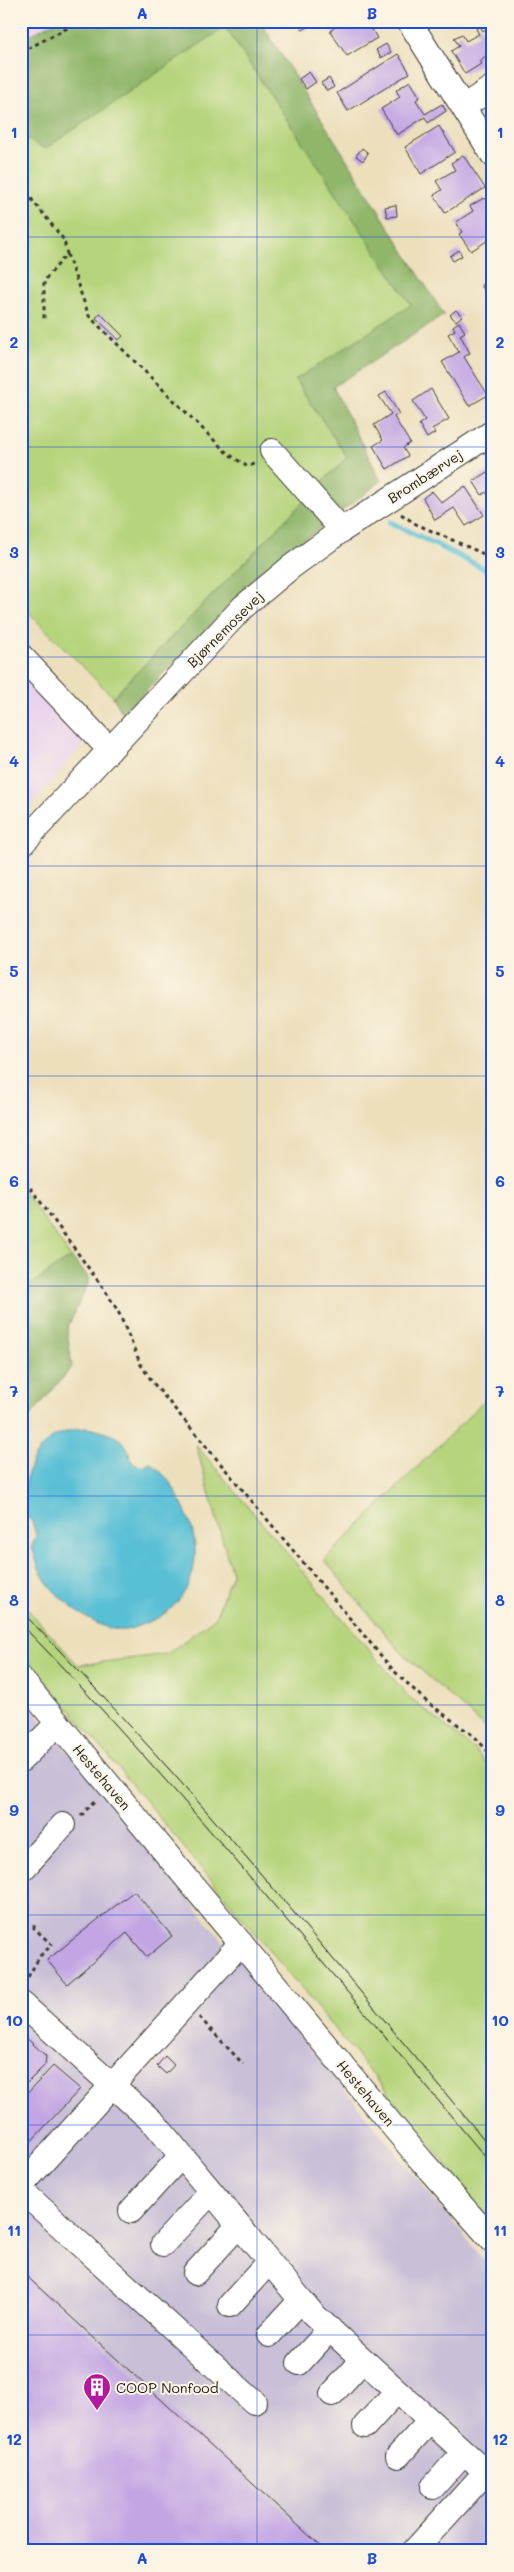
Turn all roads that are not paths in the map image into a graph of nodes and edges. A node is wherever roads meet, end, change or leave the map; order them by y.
1 (409, 21) edge
2 (493, 87) edge
3 (463, 107) junction
4 (493, 155) edge
5 (493, 432) edge
6 (272, 451) road end
7 (383, 502) joint
8 (342, 530) junction
9 (21, 656) edge
10 (110, 750) junction
11 (21, 846) edge
12 (21, 1679) edge
13 (58, 1723) junction
14 (21, 1760) edge
15 (63, 1825) dead end
16 (21, 1871) edge
17 (241, 1943) junction
18 (21, 2003) edge
19 (112, 2086) junction
20 (181, 2156) junction
21 (21, 2186) edge
22 (21, 2190) edge
23 (211, 2192) junction
24 (131, 2211) dead end
25 (239, 2225) junction
26 (493, 2241) edge
27 (163, 2244) dead end
28 (269, 2262) junction
29 (195, 2274) dead end
30 (301, 2300) junction
31 (230, 2305) dead end
32 (330, 2330) junction
33 (269, 2335) dead end
34 (363, 2360) junction
35 (299, 2363) dead end
36 (397, 2391) junction
37 (332, 2394) dead end
38 (254, 2402) dead end
39 (430, 2421) junction
40 (365, 2426) dead end
41 (464, 2452) junction
42 (398, 2456) dead end
43 (489, 2468) edge
44 (433, 2487) dead end
45 (414, 2551) edge

1 - 3 street
2 - 3 street
3 - 4 street
5 - 7 street, Brombærvej
6 - 8 street
7 - 8 street, Bjørnemosevej
8 - 10 street, Bjørnemosevej
9 - 10 street
10 - 11 street, Bjørnemosevej
12 - 13 street, Hestehaven
13 - 14 street
13 - 17 street, Hestehaven
15 - 16 street
17 - 19 street
17 - 26 street, Hestehaven
18 - 19 street
19 - 20 street
19 - 21 street
20 - 23 street
20 - 24 street
22 - 38 street
23 - 25 street
23 - 27 street
25 - 28 street
25 - 29 street
28 - 30 street
28 - 31 street
30 - 32 street
30 - 33 street
32 - 34 street
32 - 35 street
34 - 36 street
34 - 37 street
36 - 39 street
36 - 40 street
39 - 41 street
39 - 42 street
41 - 43 street
41 - 44 street
43 - 45 street

